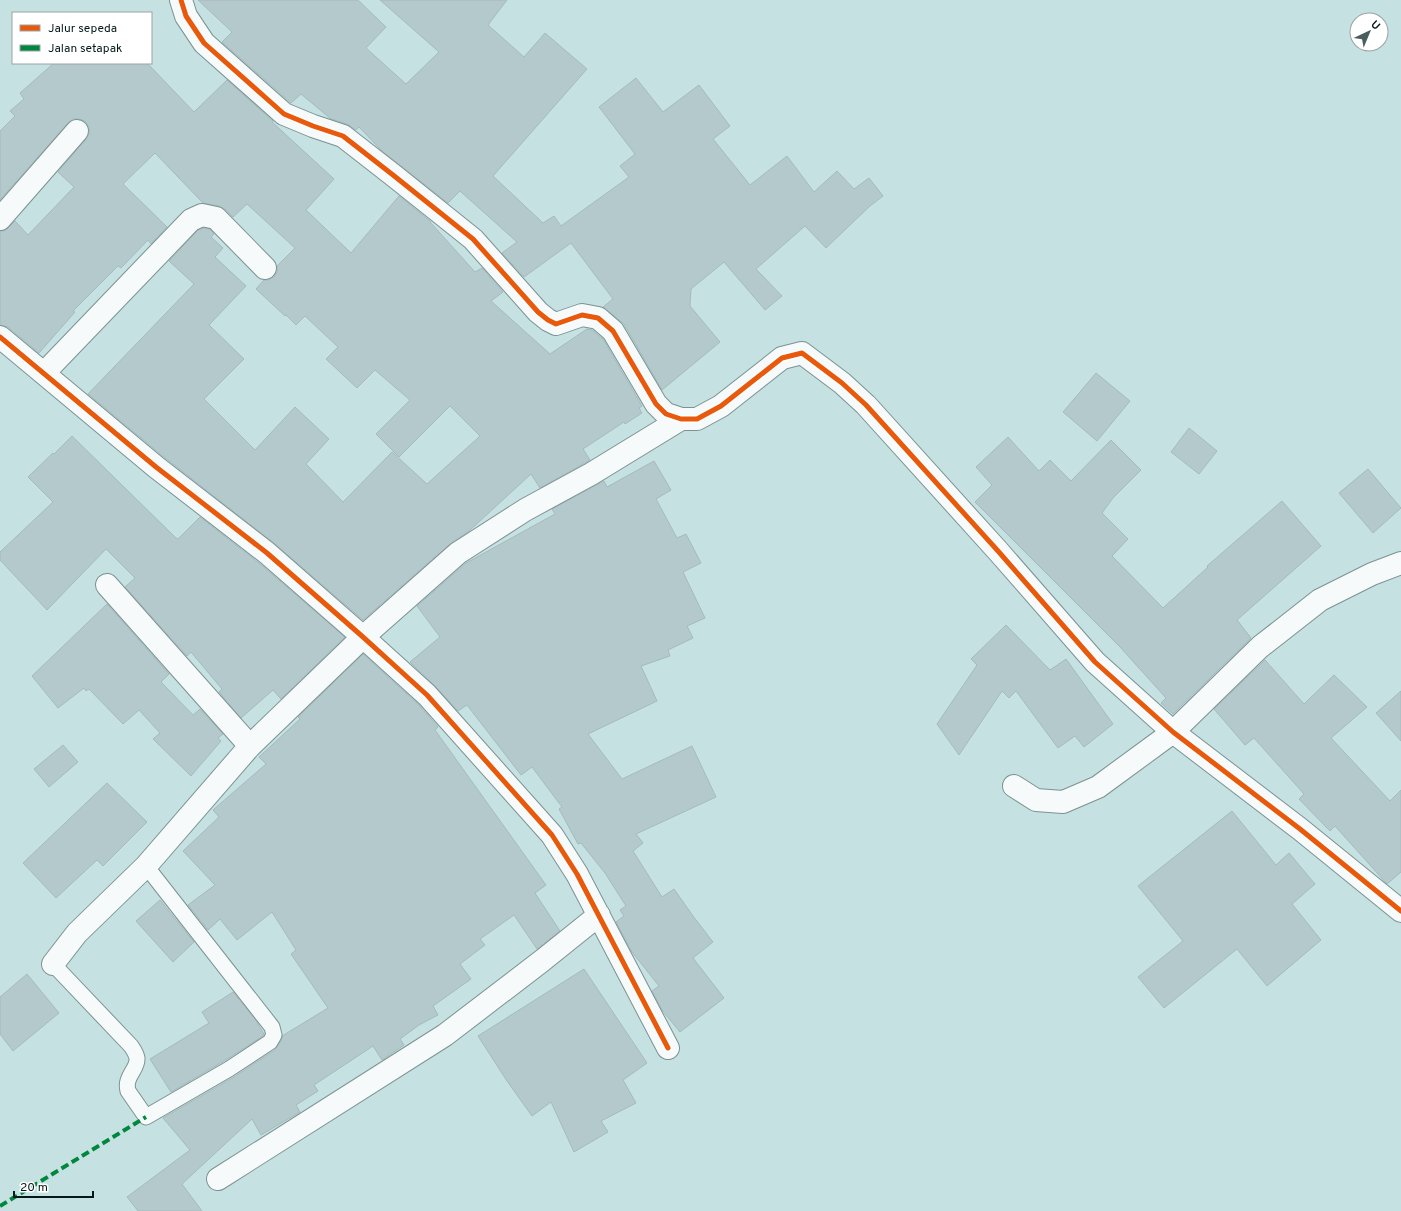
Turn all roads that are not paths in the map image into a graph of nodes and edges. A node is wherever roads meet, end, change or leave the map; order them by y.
1 (181, 0) edge
2 (77, 131) dead end
3 (0, 219) edge
4 (265, 268) dead end
5 (0, 337) edge
6 (44, 373) junction
7 (681, 419) junction
8 (1401, 563) edge
9 (107, 586) dead end
10 (364, 637) junction
11 (1172, 732) junction
12 (250, 746) junction
13 (1014, 786) dead end
14 (146, 866) junction
15 (1401, 911) edge
16 (599, 915) junction
17 (53, 964) joint
18 (668, 1048) dead end
19 (218, 1179) dead end

1 - 7 street
2 - 3 street
4 - 6 street
5 - 6 street
6 - 10 street
7 - 10 street
7 - 11 street
8 - 11 street
9 - 12 street
10 - 12 street
10 - 16 street
11 - 13 street
11 - 15 street
12 - 14 street
14 - 17 street
14 - 17 lane
16 - 18 street
16 - 19 street

